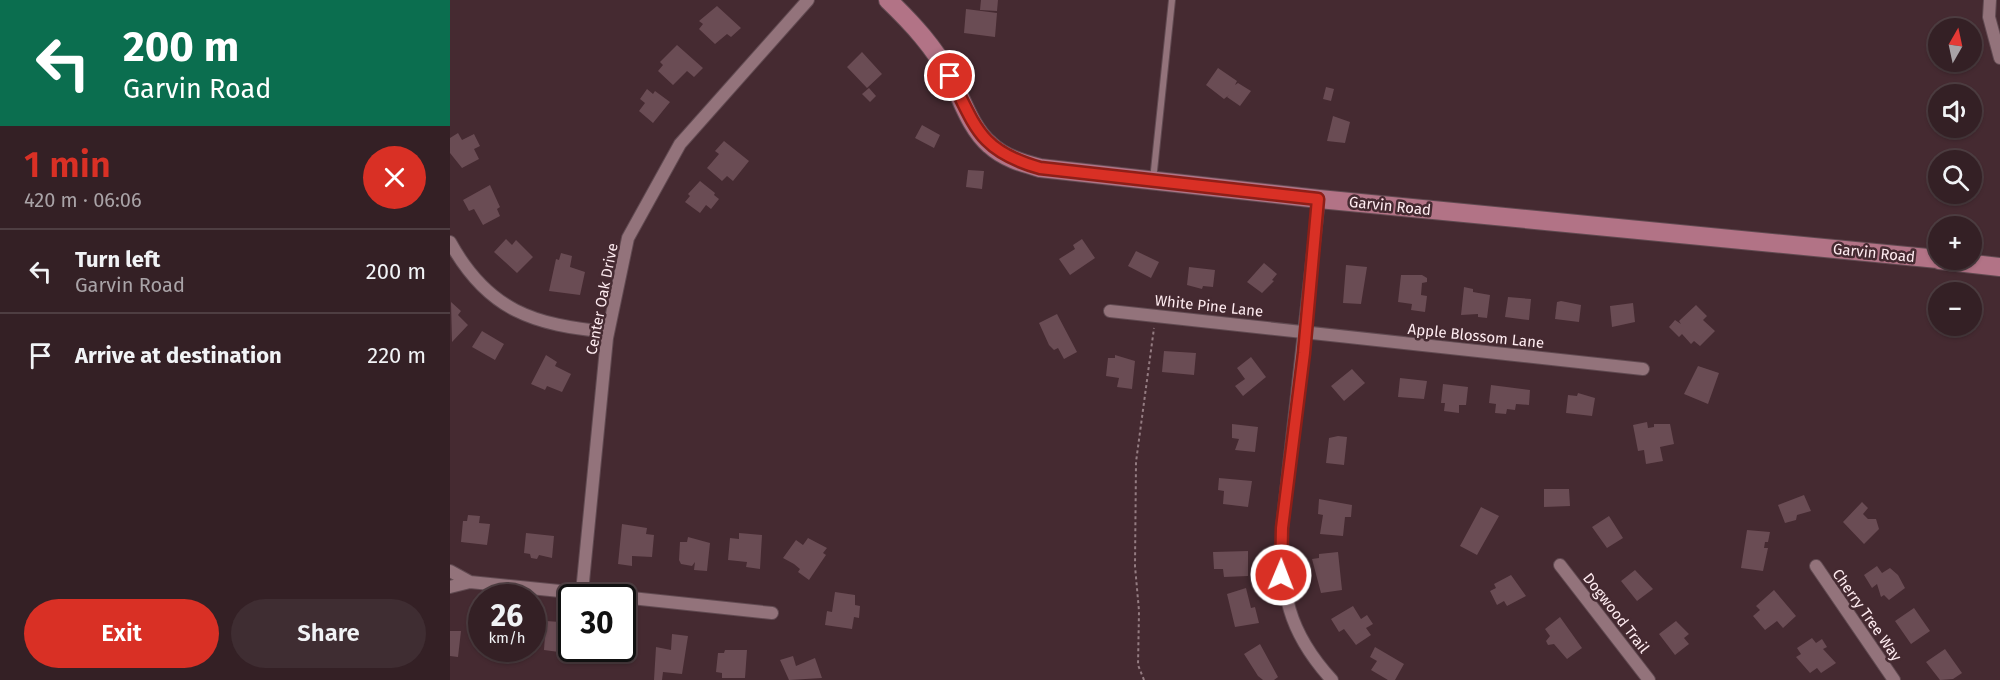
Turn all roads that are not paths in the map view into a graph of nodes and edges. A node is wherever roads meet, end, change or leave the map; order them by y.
1 (808, 0) edge
2 (888, 0) edge
3 (1172, 0) edge
4 (1990, 0) edge
5 (2000, 58) edge
6 (1153, 180) junction
7 (1318, 199) junction
8 (450, 242) edge
9 (1928, 258) edge
10 (1982, 265) edge
11 (2000, 267) edge
12 (1110, 311) dead end
13 (608, 332) junction
14 (1305, 332) junction
15 (1643, 369) dead end
16 (1560, 565) dead end
17 (1816, 566) dead end
18 (450, 571) edge
19 (470, 582) junction
20 (583, 584) edge
21 (450, 587) edge
22 (558, 590) edge
23 (636, 599) edge
24 (772, 613) dead end
25 (1332, 680) edge
26 (1649, 680) edge
27 (1894, 680) edge

1 - 13 street, Center Oak Drive
2 - 6 street, Garvin Road
3 - 6 lane
4 - 5 street
6 - 7 street, Garvin Road
7 - 9 street, Garvin Road
7 - 14 street
8 - 13 street
10 - 11 street, Garvin Road
12 - 14 street, White Pine Lane
13 - 20 street, Center Oak Drive
14 - 15 street, Apple Blossom Lane
14 - 25 street
16 - 26 street, Dogwood Trail
17 - 27 street, Cherry Tree Way
18 - 19 street
19 - 21 street
19 - 22 street
23 - 24 street

